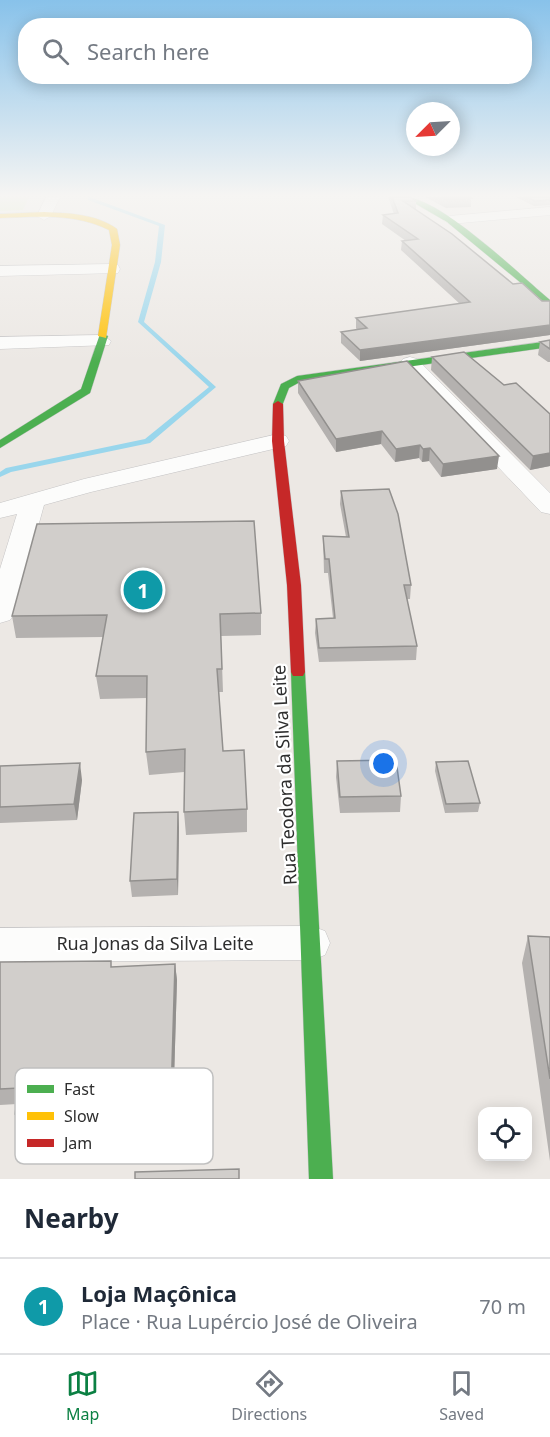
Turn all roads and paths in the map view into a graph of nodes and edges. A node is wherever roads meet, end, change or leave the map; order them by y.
1 (115, 252) edge
2 (488, 252) edge
3 (112, 269) junction
4 (0, 271) edge
5 (550, 304) edge
6 (102, 341) junction
7 (0, 343) edge
8 (550, 344) edge
9 (410, 363) junction
10 (278, 441) junction
11 (2, 443) edge
12 (34, 499) junction
13 (550, 507) edge
14 (0, 511) edge
15 (0, 614) edge
16 (311, 943) junction
17 (0, 945) edge
18 (321, 1179) edge

1 - 3 street
2 - 5 street
3 - 4 street
3 - 6 street
6 - 7 street
6 - 11 street
8 - 9 street
9 - 10 street, Rua Teodora da Silva Leite
9 - 13 street
10 - 12 street
10 - 16 street, Rua Teodora da Silva Leite
12 - 14 street
12 - 15 street
16 - 17 street, Rua Jonas da Silva Leite
16 - 18 street, Rua Teodora da Silva Leite

